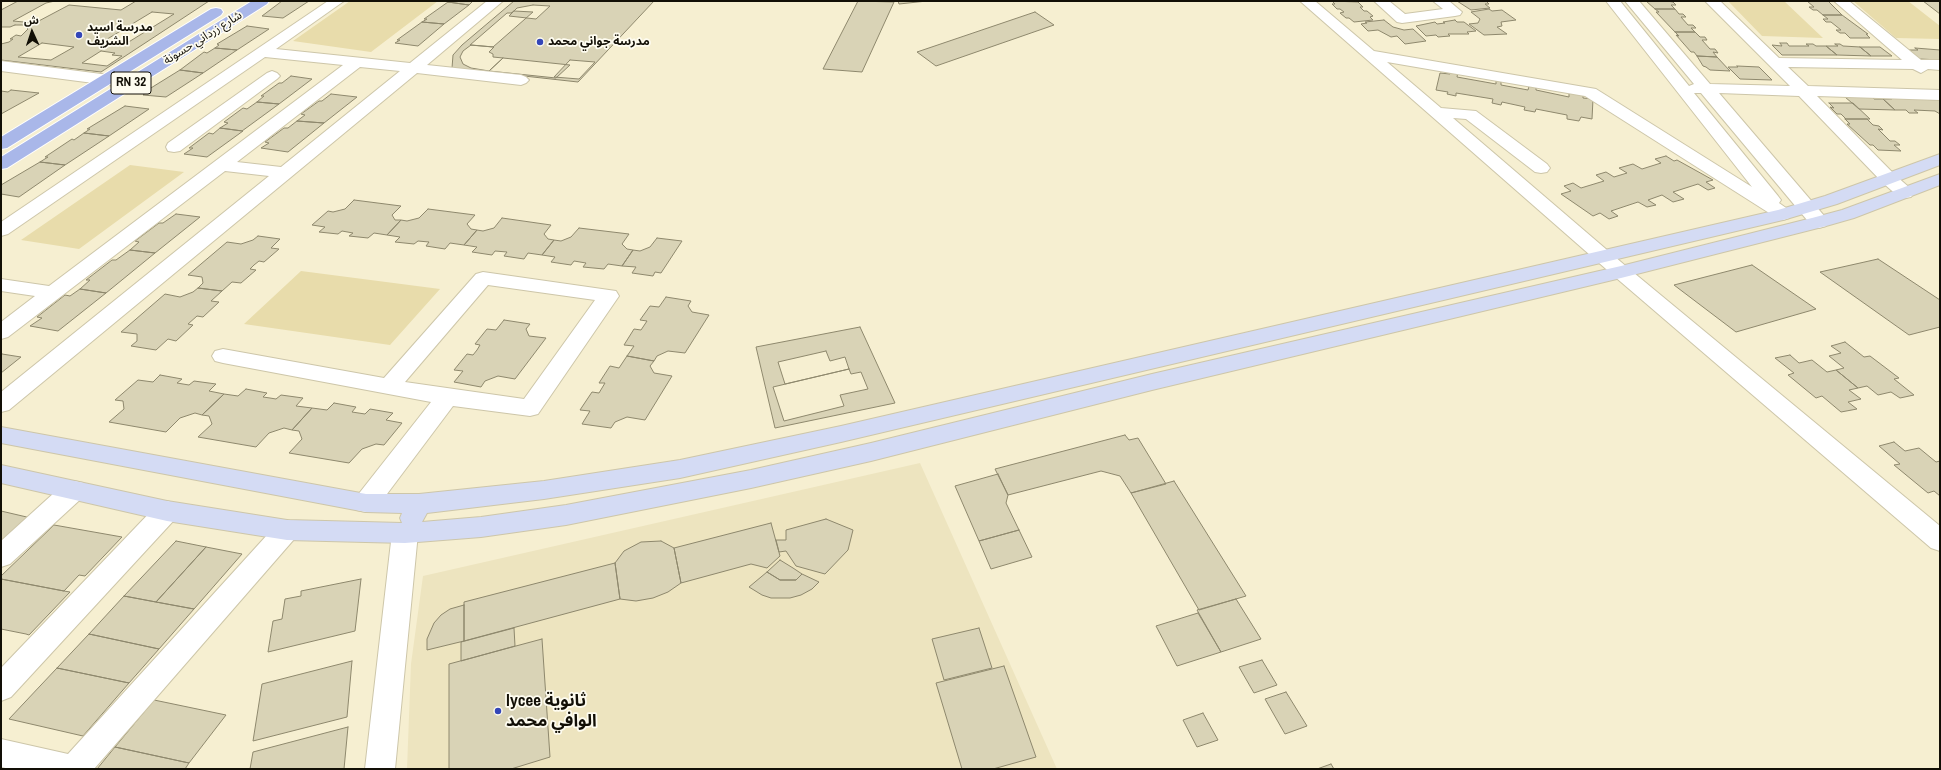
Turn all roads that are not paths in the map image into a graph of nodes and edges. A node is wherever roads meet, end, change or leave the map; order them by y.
1 (262, 1) edge
2 (337, 1) edge
3 (496, 1) edge
4 (1307, 1) edge
5 (1381, 1) edge
6 (1440, 1) edge
7 (1613, 1) edge
8 (1632, 1) edge
9 (1712, 1) edge
10 (1841, 1) edge
11 (228, 5) dead end
12 (262, 52) junction
13 (1371, 54) junction
14 (357, 62) junction
15 (1775, 62) junction
16 (1917, 64) junction
17 (1940, 65) edge
18 (1, 66) edge
19 (413, 68) junction
20 (272, 76) dead end
21 (105, 80) junction
22 (521, 80) dead end
23 (132, 83) junction
24 (1940, 84) edge
25 (1682, 87) junction
26 (1704, 88) junction
27 (1803, 91) junction
28 (1940, 95) edge
29 (179, 108) junction
30 (1438, 112) junction
31 (220, 113) junction
32 (1, 144) edge
33 (174, 147) dead end
34 (1940, 159) edge
35 (1, 164) edge
36 (221, 165) junction
37 (1541, 168) dead end
38 (284, 173) junction
39 (1889, 179) junction
40 (1940, 179) edge
41 (1905, 193) junction
42 (1813, 215) junction
43 (1790, 221) junction
44 (1, 230) edge
45 (1604, 256) junction
46 (1622, 272) junction
47 (1, 284) edge
48 (53, 292) junction
49 (1352, 316) junction
50 (1, 332) edge
51 (1366, 333) junction
52 (223, 356) dead end
53 (1141, 363) junction
54 (1152, 382) junction
55 (390, 385) junction
56 (447, 396) junction
57 (1, 404) edge
58 (862, 429) junction
59 (1, 435) edge
60 (871, 452) junction
61 (1, 474) edge
62 (74, 490) junction
63 (544, 490) junction
64 (366, 503) junction
65 (418, 504) junction
66 (167, 511) junction
67 (539, 519) junction
68 (287, 530) junction
69 (405, 534) junction
70 (1940, 541) edge
71 (1, 557) edge
72 (1, 688) edge
73 (1, 753) edge
74 (73, 769) edge
75 (380, 769) edge

1 - 23 main road, شارع زرداني حسونة / RN 32
2 - 12 street
3 - 19 street
4 - 13 street
5 - 6 street
7 - 25 street
8 - 26 street
9 - 15 street
10 - 16 street
11 - 21 main road, شارع زرداني حسونة / RN 32
12 - 14 street
12 - 29 street
13 - 30 street
13 - 43 street
14 - 19 street
14 - 36 street
15 - 16 street
15 - 27 street
16 - 17 street
16 - 24 street
18 - 21 street
19 - 22 street
19 - 38 street
20 - 31 street
21 - 23 street
21 - 32 main road, شارع زرداني حسونة / RN 32
23 - 35 main road, شارع زرداني حسونة / RN 32
25 - 26 street
25 - 43 street
26 - 27 street
26 - 42 street
27 - 28 street
27 - 39 street
29 - 31 street
29 - 44 street
30 - 37 street
30 - 45 street
31 - 33 street
34 - 39 street
36 - 38 street
36 - 48 street
38 - 57 street
39 - 41 street
39 - 42 street
40 - 41 street
41 - 42 street
42 - 43 street
43 - 45 street
43 - 46 street
45 - 46 street
45 - 49 street
46 - 51 street
46 - 70 street
47 - 48 street
48 - 50 street
49 - 51 street
49 - 53 street
51 - 54 street
52 - 55 street
53 - 54 street
53 - 58 street
54 - 60 street
55 - 56 street
55 - 56 street
56 - 64 street
58 - 60 street
58 - 63 street
59 - 64 street
60 - 67 street
61 - 62 street
62 - 66 street
62 - 71 street
63 - 65 street
63 - 67 street
64 - 65 street
65 - 69 street
66 - 68 street
66 - 72 street
67 - 69 street
68 - 69 street
68 - 74 street
69 - 75 street
73 - 74 street

